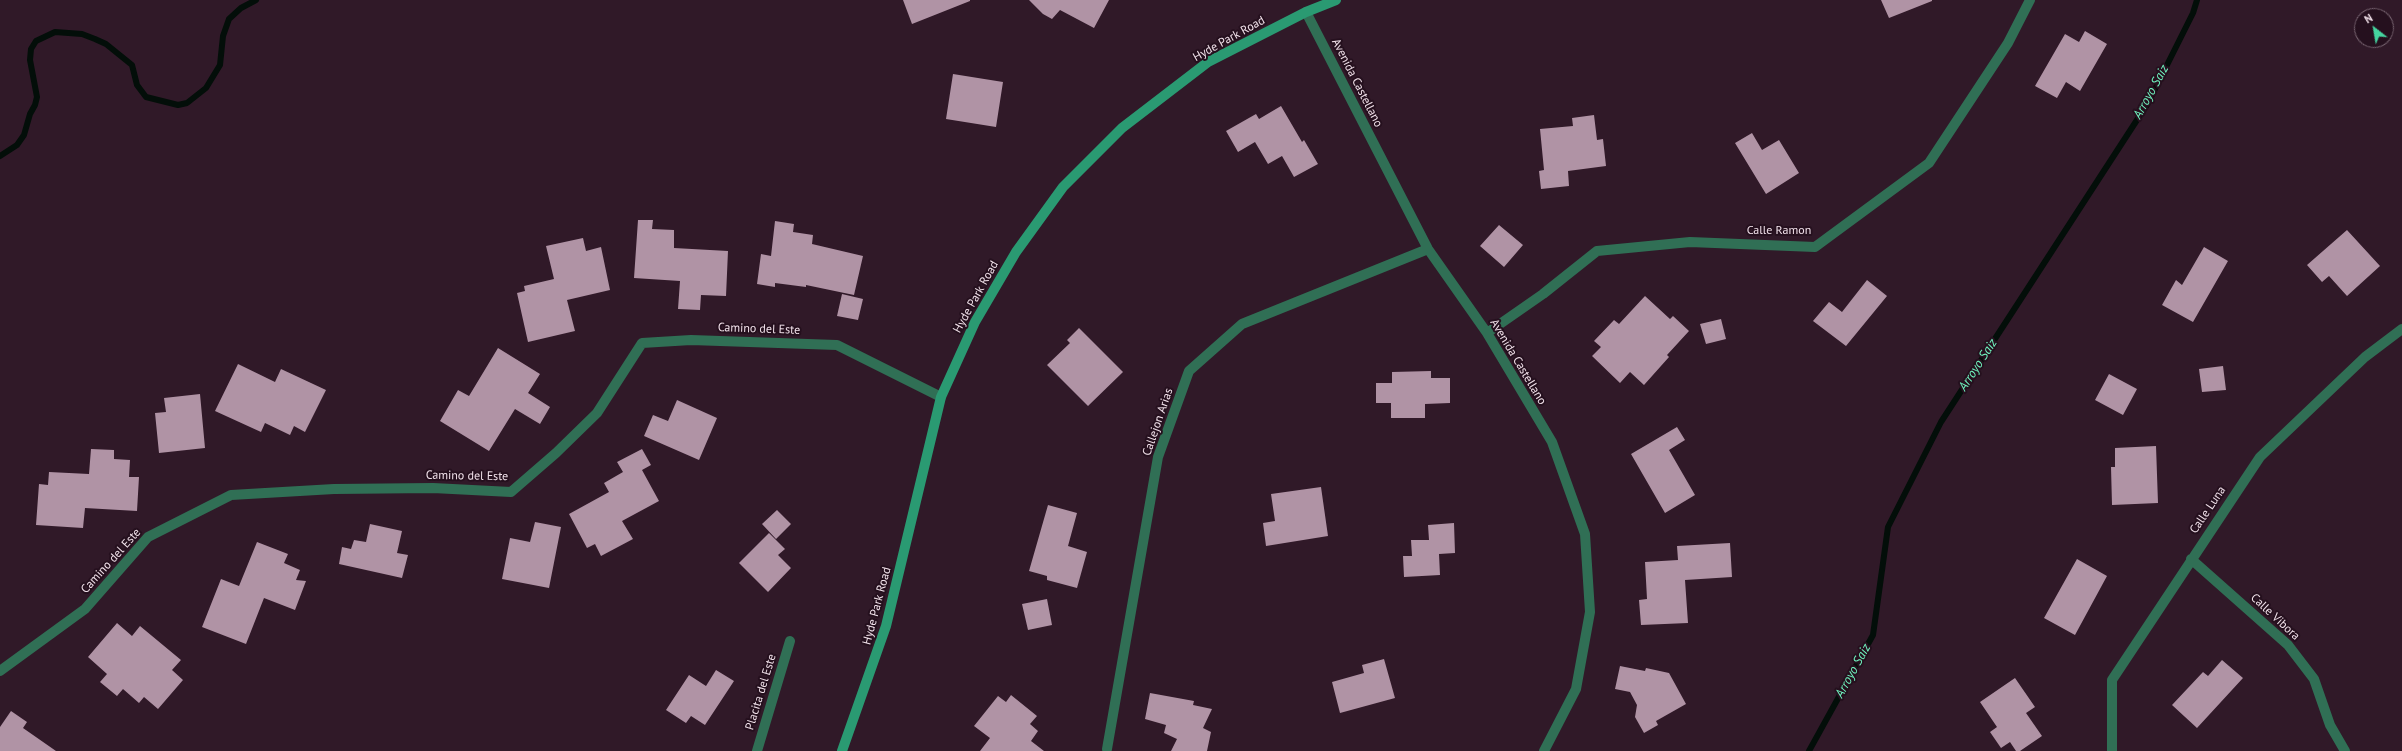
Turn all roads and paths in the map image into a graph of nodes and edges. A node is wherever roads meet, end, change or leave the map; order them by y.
1 (1336, 0) edge
2 (2030, 0) edge
3 (1306, 12) junction
4 (1428, 249) junction
5 (2402, 329) edge
6 (1487, 333) junction
7 (941, 397) junction
8 (2191, 559) junction
9 (790, 641) dead end
10 (0, 671) edge
11 (1107, 749) dead end
12 (757, 751) edge
13 (842, 751) edge
14 (1544, 751) edge
15 (2112, 751) edge
16 (2345, 751) edge

1 - 3 main road, Hyde Park Road
2 - 6 street, Calle Ramon
3 - 4 street, Avenida Castellano
3 - 7 main road, Hyde Park Road
4 - 6 street, Avenida Castellano
4 - 11 street, Callejon Arias
5 - 8 street, Calle Luna
6 - 14 street, Avenida Castellano
7 - 10 street, Camino del Este
7 - 13 main road, Hyde Park Road
8 - 15 street, Calle Luna
8 - 16 street, Calle Vibora
9 - 12 street, Placita del Este

